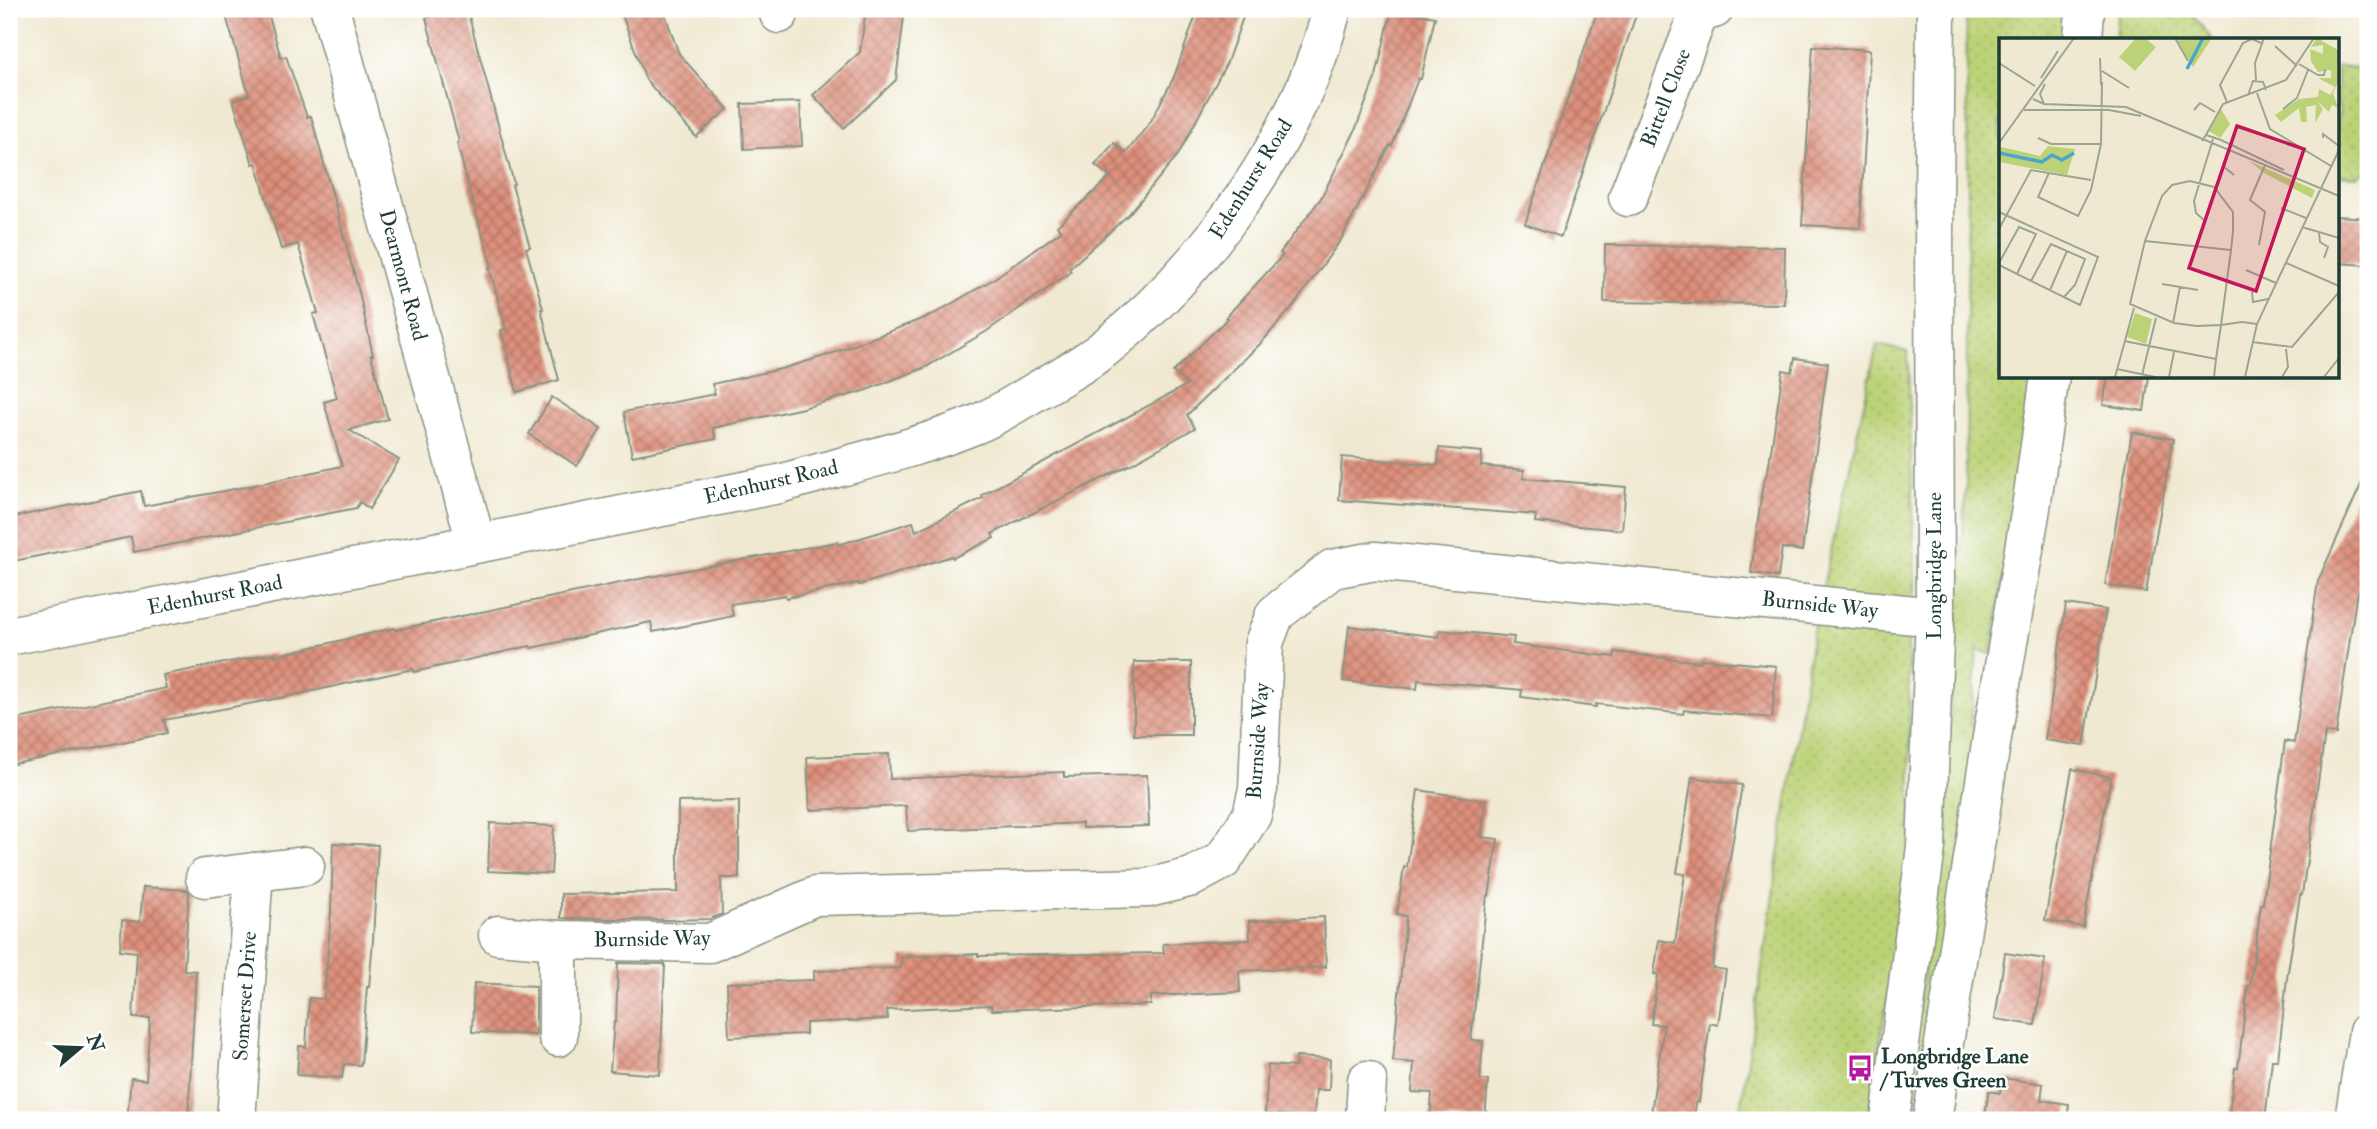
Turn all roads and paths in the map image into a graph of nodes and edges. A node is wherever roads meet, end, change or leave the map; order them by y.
1 (330, 9) edge
2 (1332, 9) edge
3 (1714, 9) edge
4 (1936, 9) edge
5 (2085, 9) edge
6 (2083, 38) edge
7 (1628, 197) dead end
8 (2050, 378) edge
9 (476, 542) junction
10 (1935, 617) junction
11 (9, 636) edge
12 (305, 866) dead end
13 (254, 872) junction
14 (205, 878) dead end
15 (498, 935) dead end
16 (558, 940) junction
17 (2368, 1032) edge
18 (558, 1037) dead end
19 (1367, 1080) dead end
20 (236, 1120) edge
21 (1365, 1120) edge
22 (1890, 1120) edge
23 (1932, 1120) edge
24 (2354, 1120) edge

1 - 9 street, Dearmont Road
2 - 9 street, Edenhurst Road
3 - 7 street, Bittell Close
4 - 10 street, Longbridge Lane
5 - 6 street
8 - 23 street
9 - 11 street, Edenhurst Road
10 - 16 street, Burnside Way
10 - 22 street, Longbridge Lane
12 - 13 street
13 - 14 street
13 - 20 street, Somerset Drive
15 - 16 street, Burnside Way
16 - 18 street
17 - 24 street
19 - 21 street

